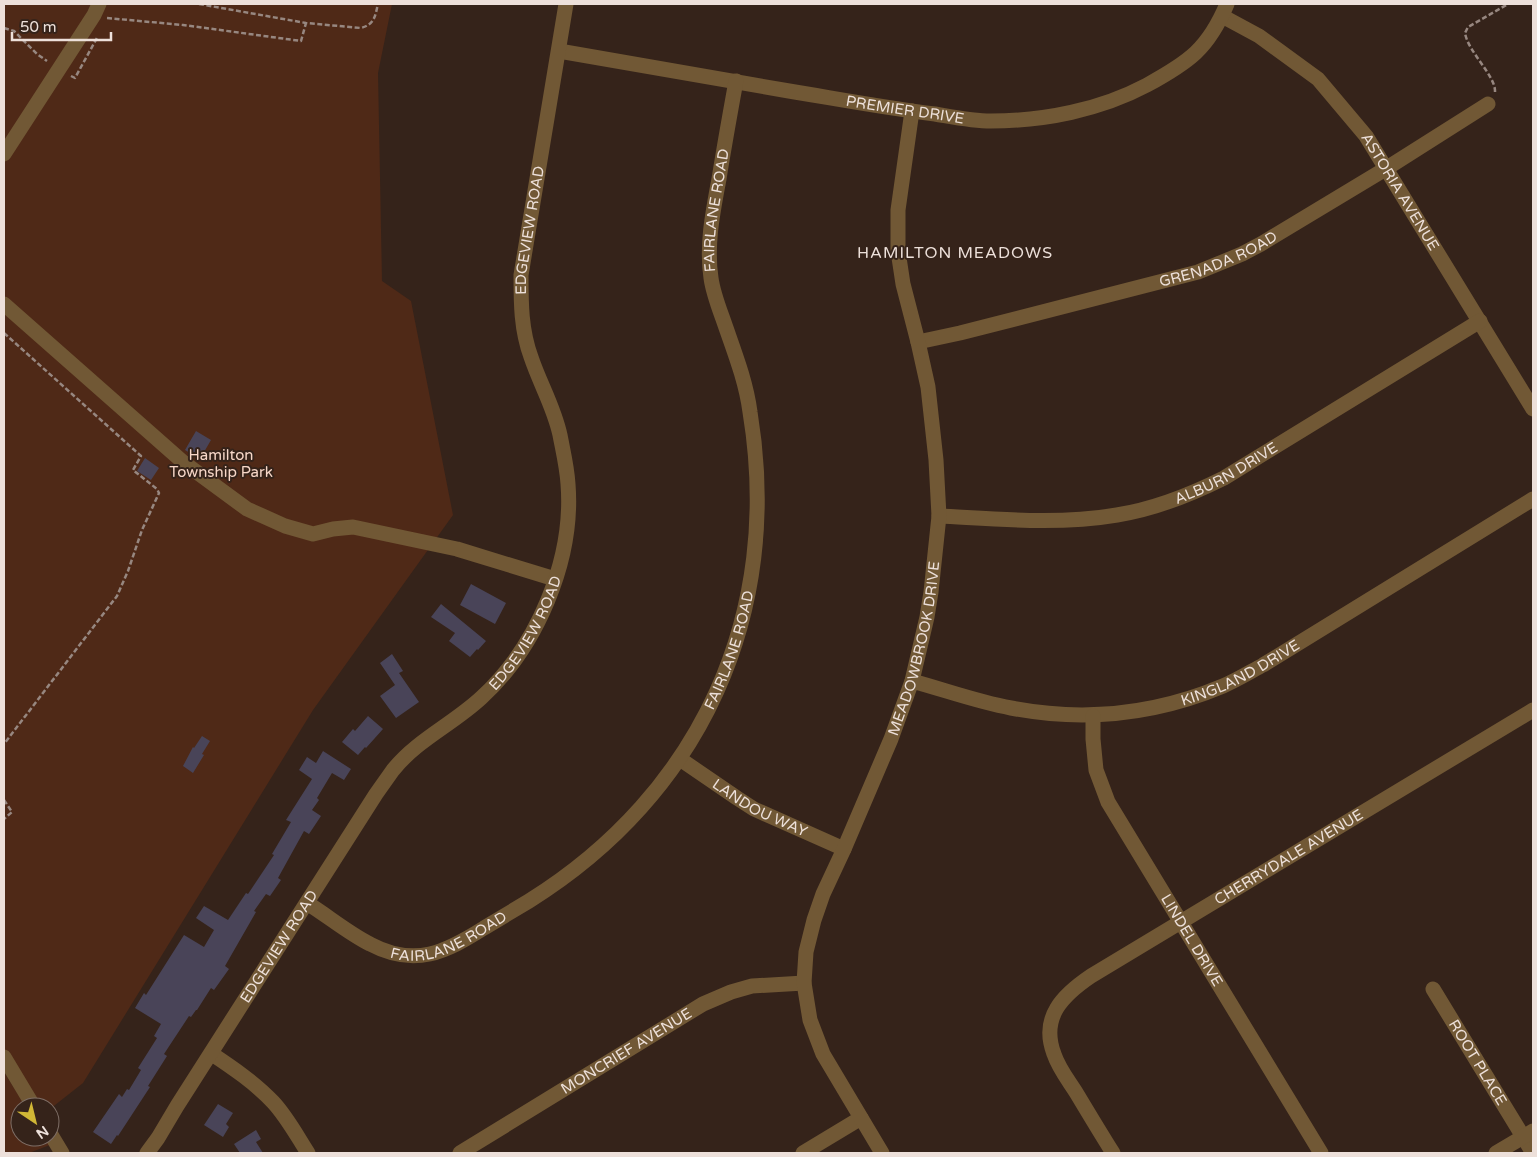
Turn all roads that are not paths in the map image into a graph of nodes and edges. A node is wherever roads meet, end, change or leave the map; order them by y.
1 (566, 4) edge
2 (96, 9) edge
3 (1224, 10) edge
4 (558, 51) junction
5 (736, 81) junction
6 (1488, 104) road end
7 (912, 111) junction
8 (4, 154) edge
9 (1387, 168) junction
10 (4, 304) edge
11 (1480, 321) junction
12 (918, 342) junction
13 (1533, 409) edge
14 (1533, 499) edge
15 (939, 516) junction
16 (555, 579) junction
17 (912, 681) junction
18 (1533, 710) edge
19 (1093, 716) junction
20 (680, 759) junction
21 (844, 849) junction
22 (307, 903) junction
23 (1181, 922) junction
24 (804, 983) junction
25 (1432, 989) dead end
26 (212, 1054) junction
27 (4, 1057) edge
28 (28, 1097) edge
29 (861, 1118) junction
30 (1528, 1134) edge
31 (147, 1153) edge
32 (308, 1153) edge
33 (460, 1153) edge
34 (804, 1153) edge
35 (882, 1153) edge
36 (1113, 1153) edge
37 (1321, 1153) edge
38 (1496, 1153) edge
39 (1533, 1153) edge

1 - 4 street, EDGEVIEW ROAD
2 - 8 street
3 - 7 street, PREMIER DRIVE
3 - 9 street, ASTORIA AVENUE
4 - 5 street, PREMIER DRIVE
4 - 16 street, EDGEVIEW ROAD
5 - 7 street, PREMIER DRIVE
5 - 20 street, FAIRLANE ROAD
6 - 9 street, GRENADA ROAD
7 - 12 street, MEADOWBROOK DRIVE
9 - 11 street, ASTORIA AVENUE
9 - 12 street, GRENADA ROAD
10 - 16 street
11 - 13 street, ASTORIA AVENUE
11 - 15 street, ALBURN DRIVE
12 - 15 street, MEADOWBROOK DRIVE
14 - 19 street, KINGLAND DRIVE
15 - 17 street, MEADOWBROOK DRIVE
16 - 22 street, EDGEVIEW ROAD
17 - 19 street, KINGLAND DRIVE
17 - 21 street, MEADOWBROOK DRIVE
18 - 23 street, CHERRYDALE AVENUE
19 - 23 street, LINDEL DRIVE
20 - 21 street, LANDOU WAY
20 - 22 street, FAIRLANE ROAD
21 - 24 street, MEADOWBROOK DRIVE
22 - 26 street, EDGEVIEW ROAD
23 - 36 street, CHERRYDALE AVENUE
23 - 37 street, LINDEL DRIVE
24 - 29 street, MEADOWBROOK DRIVE
24 - 33 street, MONCRIEF AVENUE
25 - 30 street, ROOT PLACE
26 - 31 street, EDGEVIEW ROAD
26 - 32 street
27 - 28 street
29 - 34 street
29 - 35 street, MEADOWBROOK DRIVE
30 - 38 street
30 - 39 street, ROOT PLACE

